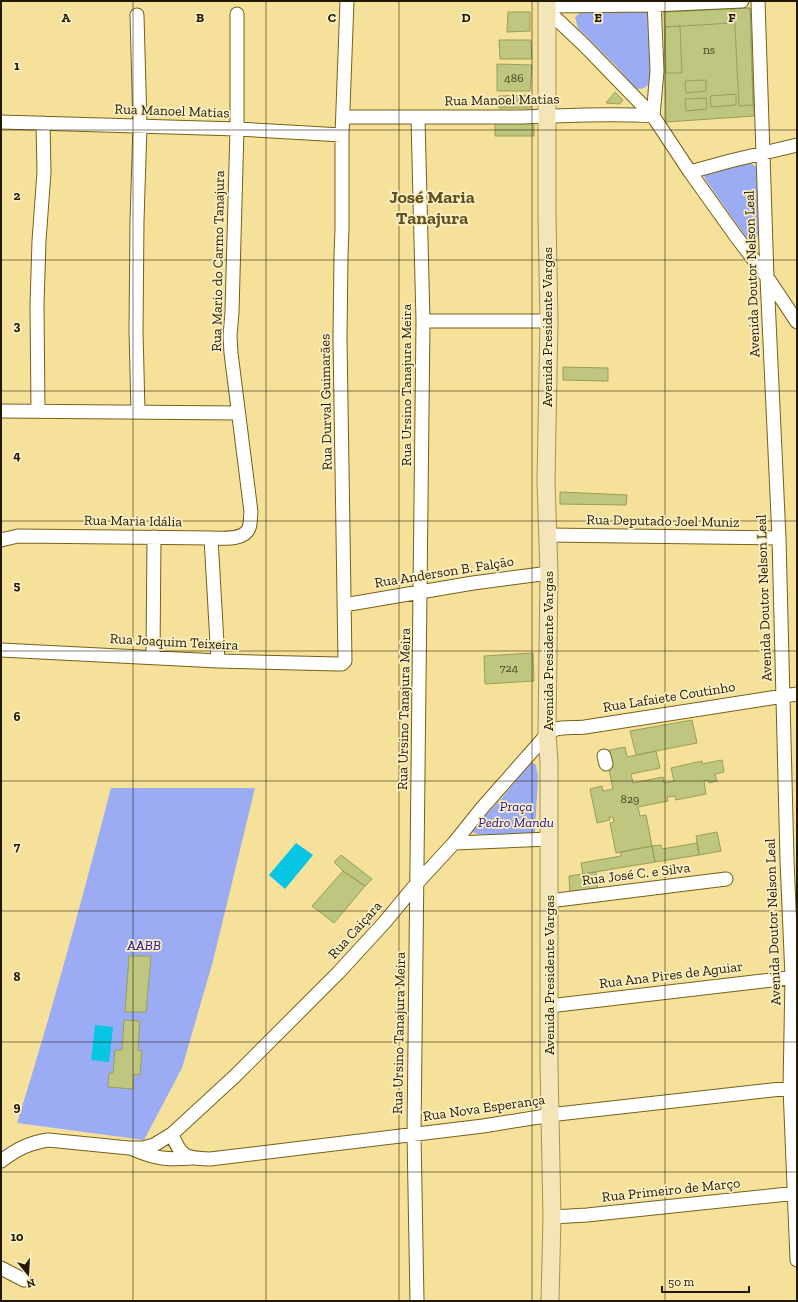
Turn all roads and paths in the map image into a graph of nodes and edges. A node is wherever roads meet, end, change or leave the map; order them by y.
1 (347, 1) edge
2 (742, 1) edge
3 (758, 1) edge
4 (654, 3) edge
5 (547, 6) edge
6 (237, 14) dead end
7 (137, 15) dead end
8 (547, 115) junction
9 (653, 116) junction
10 (347, 117) junction
11 (418, 118) junction
12 (1, 122) edge
13 (43, 123) junction
14 (140, 126) junction
15 (237, 129) junction
16 (342, 135) junction
17 (797, 145) edge
18 (763, 152) junction
19 (690, 172) junction
20 (767, 277) junction
21 (423, 321) junction
22 (549, 321) junction
23 (797, 322) edge
24 (1, 411) edge
25 (38, 411) junction
26 (138, 412) junction
27 (238, 413) junction
28 (247, 532) joint
29 (548, 535) junction
30 (154, 537) junction
31 (211, 538) junction
32 (779, 538) junction
33 (1, 540) edge
34 (549, 573) junction
35 (421, 592) junction
36 (344, 605) junction
37 (4, 650) edge
38 (153, 657) junction
39 (218, 661) junction
40 (338, 664) joint
41 (797, 694) edge
42 (782, 696) junction
43 (547, 733) junction
44 (549, 839) junction
45 (454, 843) junction
46 (726, 879) dead end
47 (418, 882) junction
48 (549, 901) junction
49 (794, 977) edge
50 (549, 1006) junction
51 (794, 1067) edge
52 (790, 1088) junction
53 (550, 1115) junction
54 (172, 1134) junction
55 (414, 1134) junction
56 (129, 1148) junction
57 (195, 1158) junction
58 (1, 1161) edge
59 (796, 1193) edge
60 (552, 1217) junction
61 (797, 1260) edge
62 (1, 1268) edge
63 (24, 1280) dead end
64 (417, 1301) edge
65 (550, 1301) edge

1 - 10 street, Rua Durval Guimarães
2 - 4 street
3 - 18 street, Avenida Doutor Nelson Leal
4 - 5 street
4 - 9 street
5 - 8 main road, Avenida Presidente Vargas
5 - 9 street
6 - 15 street, Rua Mario do Carmo Tanajura
7 - 14 street
8 - 9 street, Rua Manoel Matias
8 - 11 street, Rua Manoel Matias
8 - 22 main road, Avenida Presidente Vargas
9 - 19 street
10 - 11 street, Rua Manoel Matias
10 - 16 street, Rua Durval Guimarães
11 - 21 street, Rua Ursino Tanajura Meira
12 - 13 street, Rua Manoel Matias
13 - 14 street, Rua Manoel Matias
13 - 25 street
14 - 15 street, Rua Manoel Matias
14 - 26 street
15 - 16 street, Rua Manoel Matias
15 - 27 street, Rua Mario do Carmo Tanajura
16 - 36 street, Rua Durval Guimarães
17 - 18 street
18 - 19 street
18 - 20 street, Avenida Doutor Nelson Leal
19 - 20 street
20 - 23 street
20 - 32 street, Avenida Doutor Nelson Leal
21 - 22 street
21 - 35 street, Rua Ursino Tanajura Meira
22 - 29 main road, Avenida Presidente Vargas
24 - 25 street
25 - 26 street
26 - 27 street
27 - 28 street, Rua Mario do Carmo Tanajura
28 - 31 street, Rua Maria Idália
29 - 32 street, Rua Deputado Joel Muniz
29 - 34 main road, Avenida Presidente Vargas
30 - 31 street, Rua Maria Idália
30 - 33 street, Rua Maria Idália
30 - 38 street
31 - 39 street
32 - 42 street, Avenida Doutor Nelson Leal
34 - 35 street, Rua Anderson B. Falção
34 - 43 main road, Avenida Presidente Vargas
35 - 36 street, Rua Anderson B. Falção
35 - 47 street, Rua Ursino Tanajura Meira
36 - 40 street, Rua Durval Guimarães
37 - 38 street, Rua Joaquim Teixeira
38 - 39 street, Rua Joaquim Teixeira
39 - 40 street, Rua Joaquim Teixeira
41 - 42 street, Rua Lafaiete Coutinho
42 - 43 street, Rua Lafaiete Coutinho
42 - 49 street, Avenida Doutor Nelson Leal
43 - 44 main road, Avenida Presidente Vargas
43 - 45 street, Rua Caiçara
44 - 45 street
44 - 48 main road, Avenida Presidente Vargas
45 - 47 street, Rua Caiçara
46 - 48 street, Rua José C. e Silva
47 - 54 street, Rua Caiçara
47 - 55 street, Rua Ursino Tanajura Meira
48 - 50 main road, Avenida Presidente Vargas
49 - 50 street, Rua Ana Pires de Aguiar
49 - 51 street, Avenida Doutor Nelson Leal
50 - 53 main road, Avenida Presidente Vargas
51 - 52 street, Avenida Doutor Nelson Leal
52 - 53 street, Rua Nova Esperança
52 - 59 street, Avenida Doutor Nelson Leal
53 - 55 street, Rua Nova Esperança
53 - 60 main road, Avenida Presidente Vargas
54 - 56 street, Rua Caiçara
54 - 57 street, Rua Nova Esperança
55 - 57 street, Rua Nova Esperança
55 - 64 street, Rua Ursino Tanajura Meira
56 - 57 street
56 - 58 street
59 - 60 street, Rua Primeiro de Março
59 - 61 street, Avenida Doutor Nelson Leal
60 - 65 main road, Avenida Presidente Vargas
62 - 63 street

